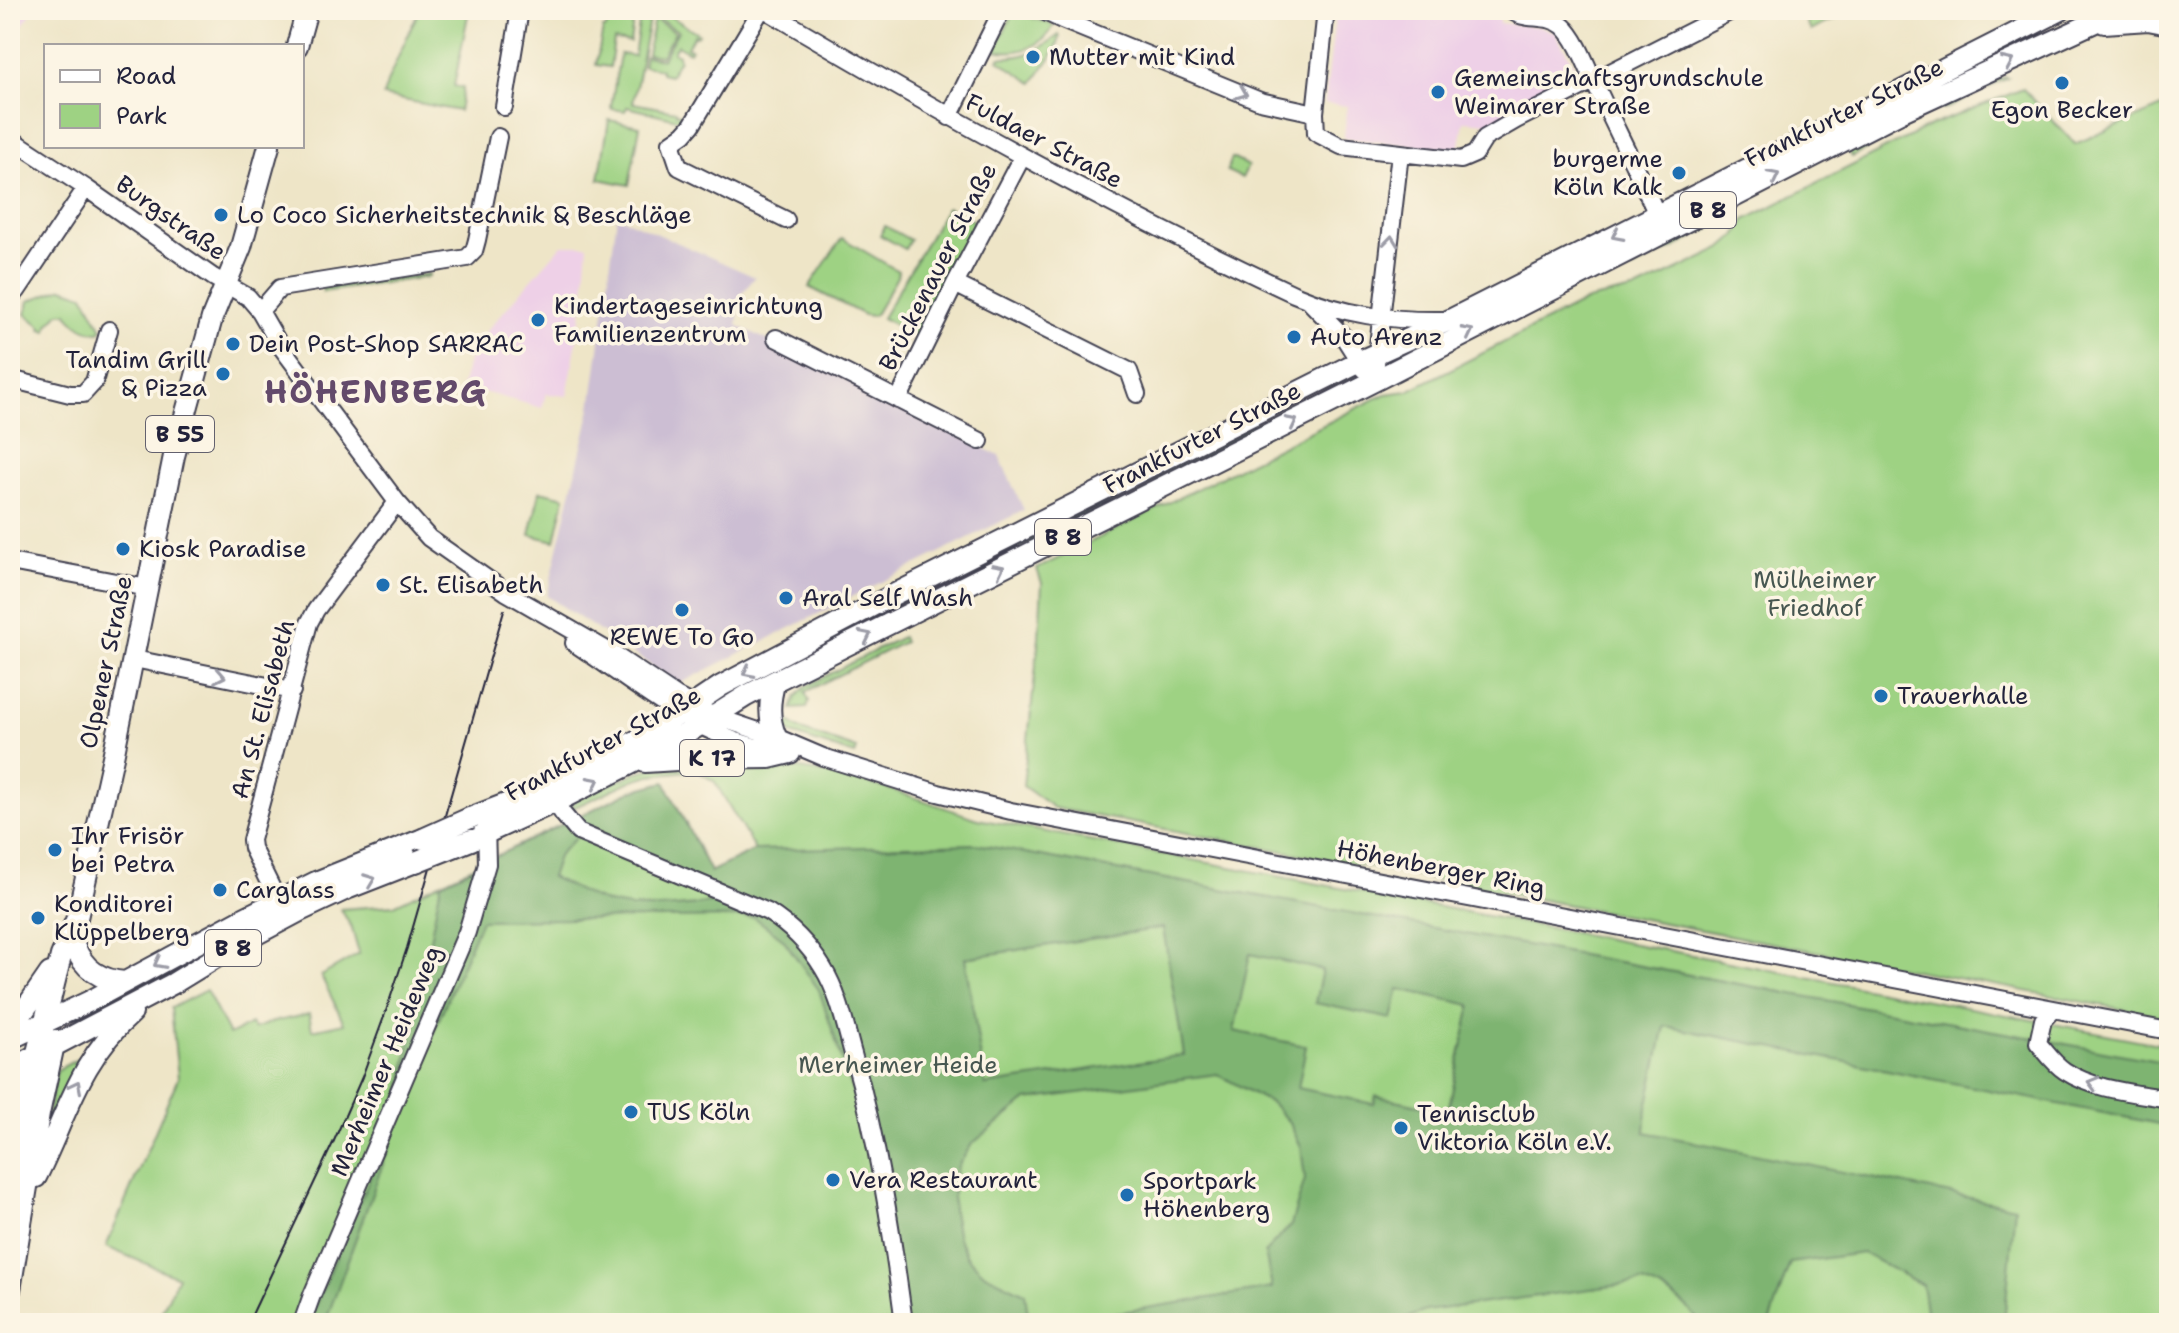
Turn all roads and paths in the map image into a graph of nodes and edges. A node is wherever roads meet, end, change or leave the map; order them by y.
1 (307, 10) edge
2 (520, 10) edge
3 (764, 10) edge
4 (1002, 10) edge
5 (1041, 10) edge
6 (1326, 10) edge
7 (1733, 10) edge
8 (2061, 10) edge
9 (2121, 10) edge
10 (1514, 13) edge
11 (2092, 24) junction
12 (2169, 24) edge
13 (298, 44) edge
14 (1593, 81) junction
15 (504, 107) dead end
16 (1315, 113) junction
17 (949, 117) junction
18 (498, 137) dead end
19 (10, 138) edge
20 (268, 148) edge
21 (1400, 153) junction
22 (1022, 157) junction
23 (86, 188) junction
24 (1657, 215) junction
25 (786, 220) dead end
26 (225, 284) junction
27 (955, 284) junction
28 (10, 294) edge
29 (1307, 299) junction
30 (260, 311) junction
31 (1381, 318) junction
32 (1450, 320) junction
33 (109, 330) dead end
34 (776, 338) dead end
35 (1368, 358) junction
36 (10, 379) edge
37 (1374, 381) junction
38 (1137, 394) dead end
39 (898, 400) junction
40 (980, 441) dead end
41 (397, 502) junction
42 (10, 562) edge
43 (148, 588) junction
44 (895, 594) junction
45 (904, 617) junction
46 (134, 659) junction
47 (775, 681) junction
48 (292, 691) junction
49 (686, 710) junction
50 (707, 720) junction
51 (776, 737) junction
52 (790, 753) junction
53 (823, 757) junction
54 (633, 763) junction
55 (555, 802) junction
56 (478, 826) junction
57 (278, 901) junction
58 (68, 951) junction
59 (125, 982) junction
60 (174, 983) junction
61 (2053, 1009) junction
62 (53, 1018) junction
63 (10, 1031) edge
64 (2169, 1031) edge
65 (10, 1039) edge
66 (45, 1052) junction
67 (10, 1069) edge
68 (2169, 1099) edge
69 (10, 1105) edge
70 (18, 1137) junction
71 (17, 1196) edge
72 (10, 1290) edge
73 (302, 1323) edge
74 (904, 1323) edge

1 - 13 main road
2 - 15 street
3 - 17 street, Fuldaer Straße
3 - 25 street
4 - 17 street
5 -> 16 street
6 - 16 street
7 - 14 street
8 - 24 main road, Frankfurter Straße / B 8
9 - 11 main road, Frankfurter Straße / B 8
10 - 14 street
11 - 12 main road
37 -> 11 main road, Frankfurter Straße / B 8
14 - 21 street
14 - 24 street
16 - 21 street
17 - 22 street, Fuldaer Straße
18 - 30 street
19 - 23 street, Burgstraße
20 - 26 main road, Olpener Straße / B 55
31 -> 21 street
22 - 27 street, Brückenauer Straße
22 - 29 street, Fuldaer Straße
23 - 26 street, Burgstraße
23 - 28 street
24 -> 32 main road, Frankfurter Straße / B 8
26 - 30 street, Burgstraße
26 - 43 main road, Olpener Straße / B 55
27 - 38 street
27 - 39 street, Brückenauer Straße
29 - 31 street, Fuldaer Straße
29 - 35 street, Fuldaer Straße
30 - 41 street
31 - 32 street, Fuldaer Straße
31 - 35 street
32 - 35 main road, Frankfurter Straße / B 8
33 - 36 street
34 - 39 street
35 - 37 street
35 - 44 main road, Frankfurter Straße / B 8
45 -> 37 main road, Frankfurter Straße / B 8
39 - 40 street
41 - 48 street, An St. Elisabeth
41 - 49 street
42 - 43 street
43 - 46 main road, Olpener Straße / B 55
44 - 45 main road
44 -> 49 main road, Frankfurter Straße / B 8
47 -> 45 main road, Frankfurter Straße / B 8
46 -> 48 street
46 - 58 main road, Olpener Straße / B 55
47 - 50 main road, Frankfurter Straße / B 8
47 - 51 main road
48 - 57 street, An St. Elisabeth
49 - 50 street
49 - 56 main road, Frankfurter Straße / B 8
50 - 51 street, Höhenberger Ring / K 17
50 - 52 street, K 17
50 - 54 main road, Frankfurter Straße / B 8
51 - 53 street, Höhenberger Ring / K 17
52 - 53 street, K 17
52 - 54 main road, K 17
53 - 61 street, Höhenberger Ring / K 17
55 -> 54 main road, Frankfurter Straße / B 8
55 - 56 main road, Frankfurter Straße / B 8
55 - 74 street
56 - 57 main road, Frankfurter Straße / B 8, bridge
60 -> 56 main road, Frankfurter Straße / B 8, bridge
56 - 73 street, Merheimer Heideweg
57 -> 59 main road, Frankfurter Straße / B 8
58 - 59 main road
58 - 62 main road, Olpener Straße / B 55
58 - 63 main road
59 - 62 main road, Frankfurter Straße / B 8
60 - 66 main road, Frankfurter Straße / B 8
71 -> 60 main road
61 - 64 street, Höhenberger Ring / K 17
68 -> 61 street
62 - 65 main road, Frankfurter Straße / B 8
62 - 66 main road, B 55
66 - 67 main road, Frankfurter Straße / B 8
66 - 70 main road, B 55
66 - 71 main road, B 55
69 - 70 main road
70 - 71 main road, B 55
71 - 72 main road, B 55

